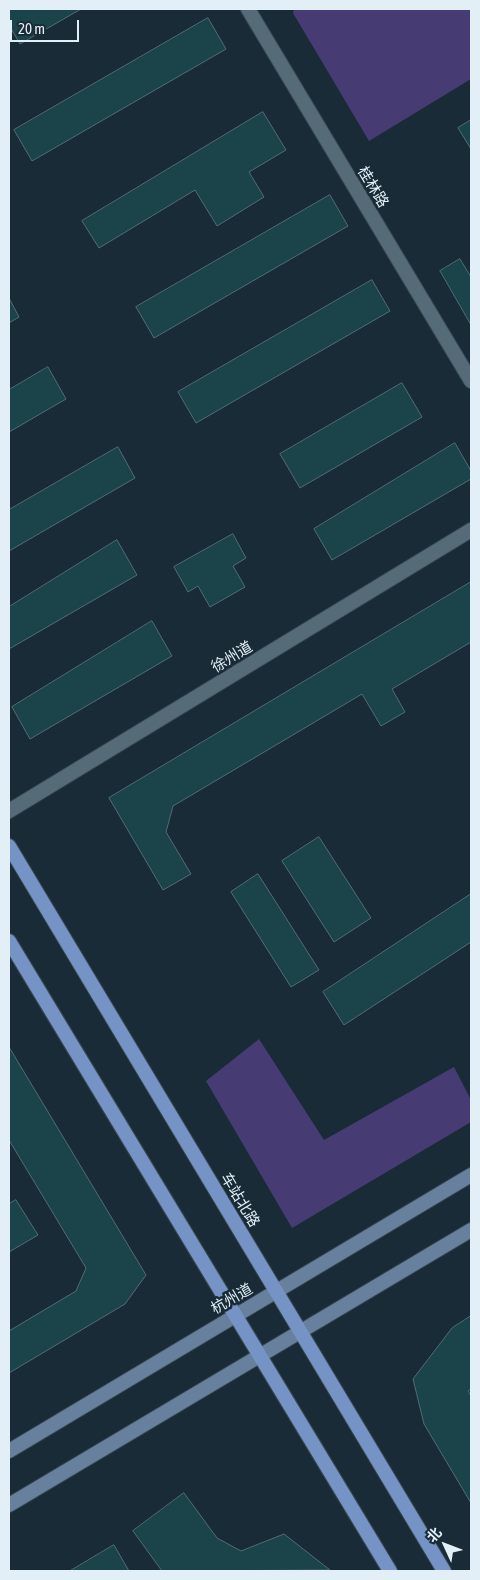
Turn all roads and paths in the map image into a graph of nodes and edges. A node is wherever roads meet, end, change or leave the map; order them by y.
1 (248, 9) edge
2 (471, 382) edge
3 (471, 530) edge
4 (9, 811) edge
5 (9, 846) edge
6 (9, 942) edge
7 (471, 1175) edge
8 (471, 1230) edge
9 (277, 1293) junction
10 (234, 1316) junction
11 (300, 1334) junction
12 (259, 1356) junction
13 (9, 1451) edge
14 (9, 1505) edge
15 (390, 1571) edge
16 (444, 1571) edge

1 - 2 street, 桂林路
3 - 4 street, 徐州道
5 - 9 main road, 车站北路
6 - 10 main road
7 - 9 main road, 杭州道
8 - 11 main road
9 - 10 main road, 杭州道
9 - 11 main road, 车站北路
10 - 12 main road
10 - 13 main road, 杭州道
11 - 12 main road
11 - 16 main road, 车站北路
12 - 14 main road
12 - 15 main road

